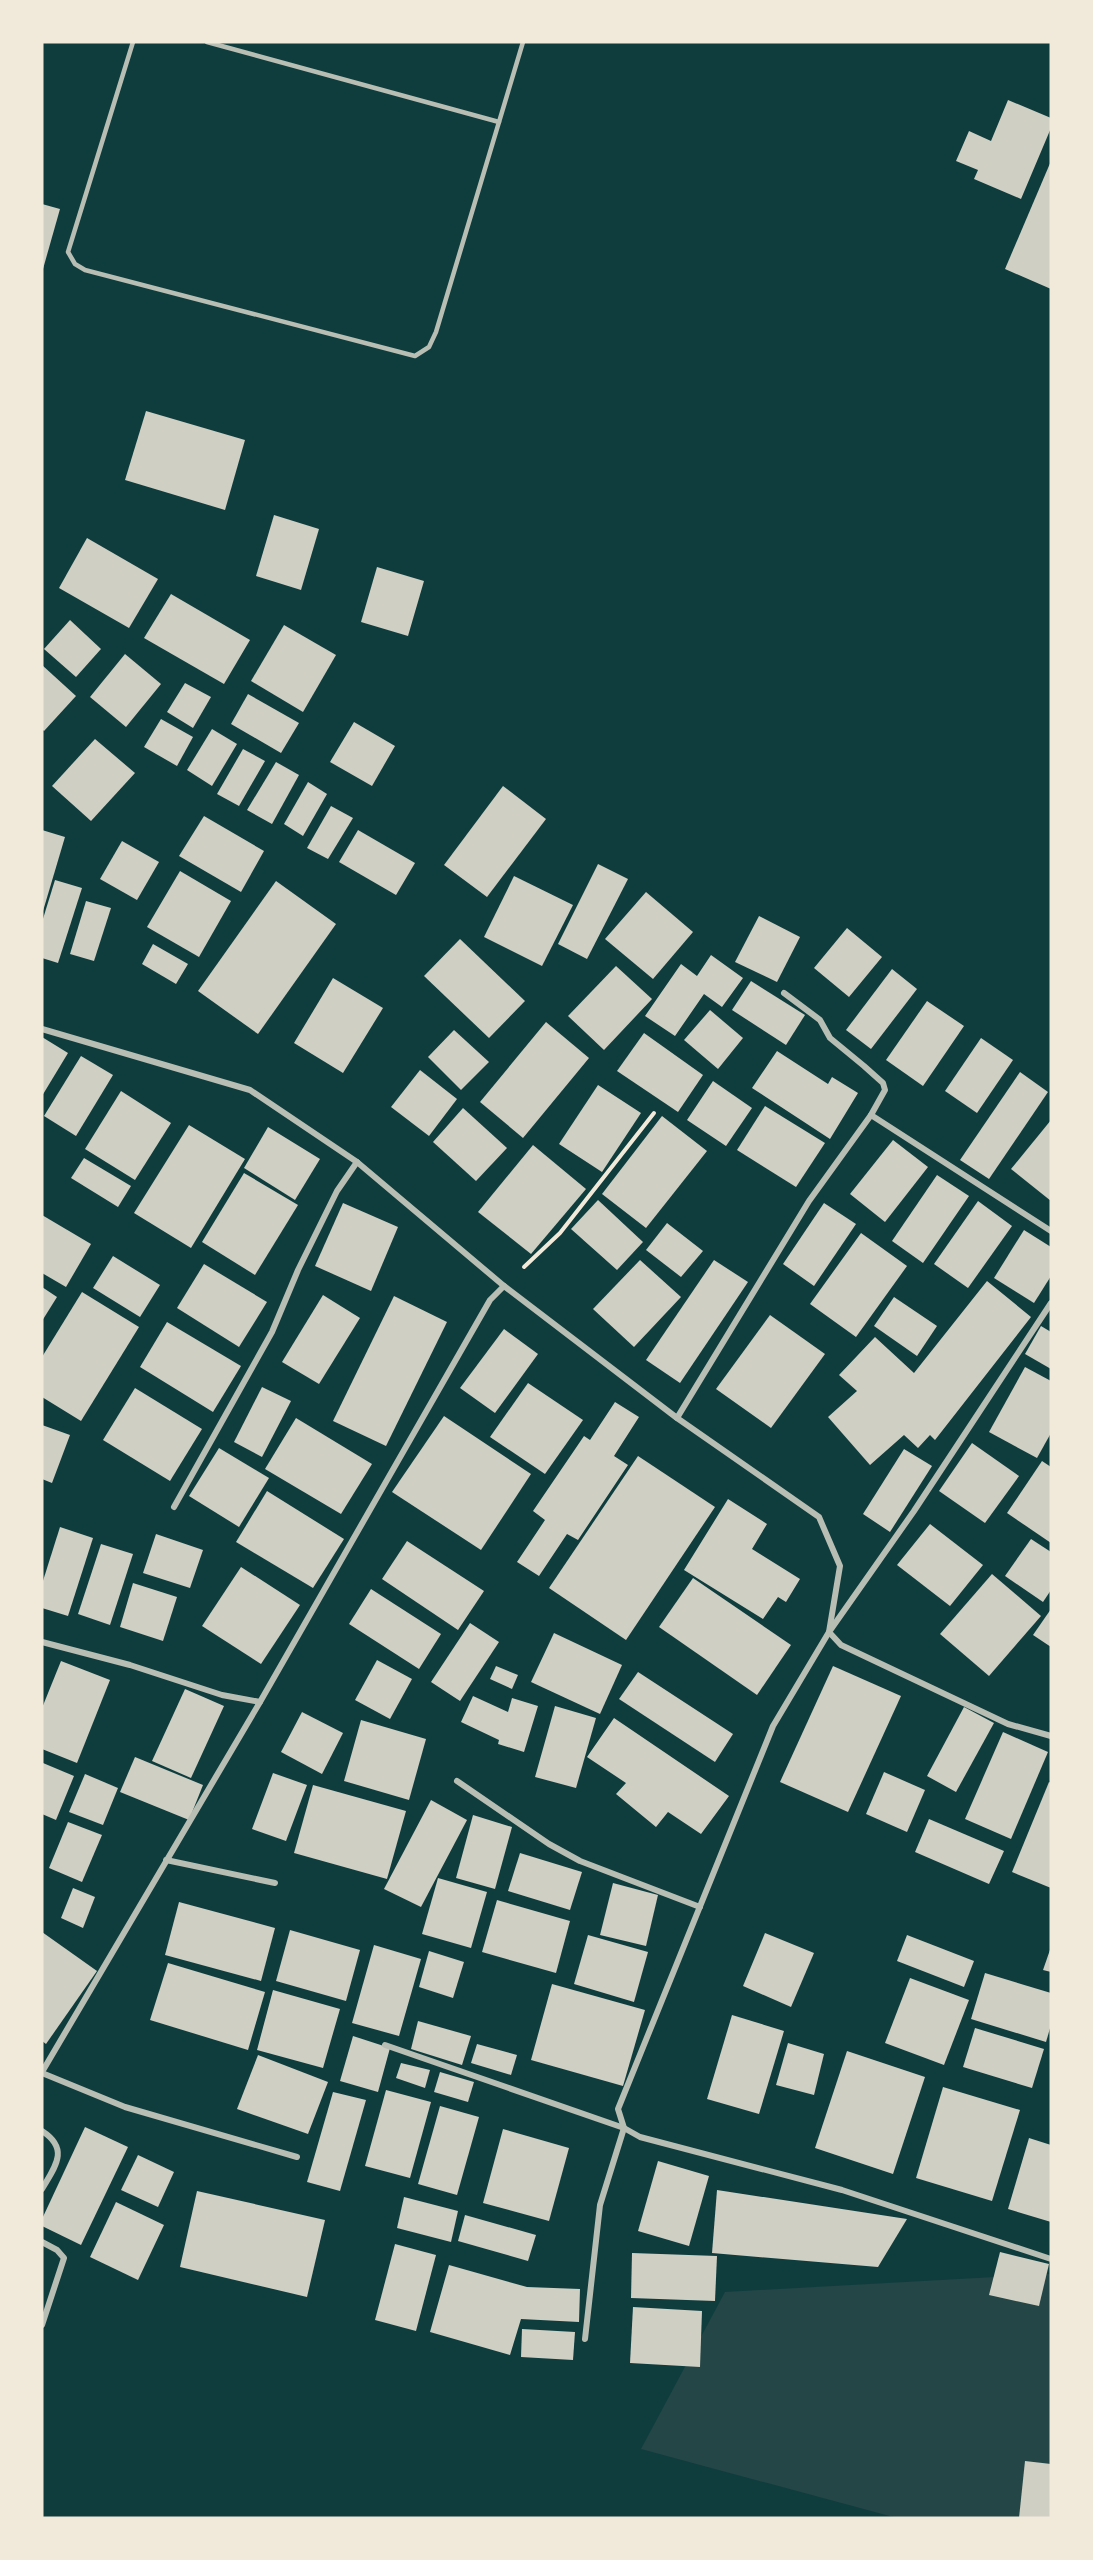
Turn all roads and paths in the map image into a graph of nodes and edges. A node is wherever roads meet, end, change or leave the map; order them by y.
1 (133, 42) edge
2 (207, 42) edge
3 (523, 42) edge
4 (499, 122) junction
5 (784, 993) dead end
6 (42, 1029) edge
7 (654, 1113) dead end
8 (871, 1115) junction
9 (357, 1162) junction
10 (1051, 1231) edge
11 (504, 1286) junction
12 (1051, 1303) edge
13 (678, 1418) junction
14 (174, 1507) dead end
15 (829, 1632) junction
16 (42, 1641) edge
17 (260, 1702) junction
18 (1051, 1736) edge
19 (457, 1781) dead end
20 (166, 1860) junction
21 (275, 1883) dead end
22 (700, 1907) junction
23 (384, 2045) dead end
24 (42, 2072) edge
25 (624, 2128) junction
26 (42, 2131) edge
27 (297, 2157) dead end
28 (42, 2189) edge
29 (42, 2242) edge
30 (1051, 2259) edge
31 (42, 2325) edge
32 (585, 2338) dead end

1 - 4 lane
2 - 4 lane
3 - 4 lane
5 - 8 street
6 - 9 street
7 - 11 path
8 - 10 street
8 - 13 street
9 - 11 street
9 - 14 street
11 - 13 street
11 - 17 street
12 - 15 street
13 - 15 street
15 - 18 street
15 - 22 street
16 - 17 street
17 - 20 street
19 - 22 street
20 - 21 street
20 - 24 street
22 - 25 street
23 - 25 street
24 - 27 street
25 - 30 street
25 - 32 street
26 - 28 street
29 - 31 street

